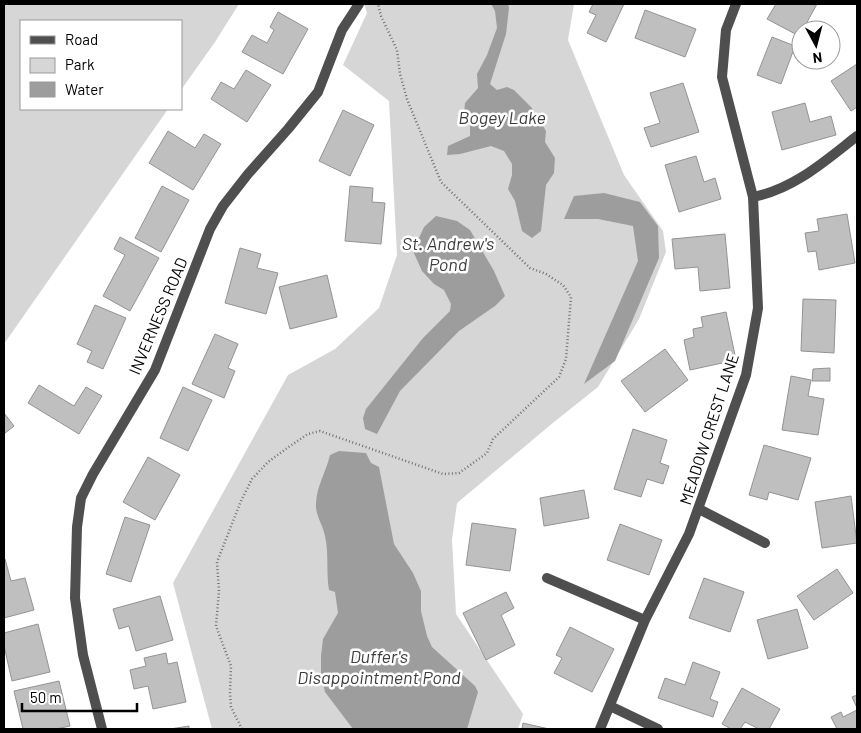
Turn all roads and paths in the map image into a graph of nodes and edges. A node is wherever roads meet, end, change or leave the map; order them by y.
1 (359, 4) edge
2 (378, 4) edge
3 (736, 4) edge
4 (857, 136) edge
5 (752, 197) junction
6 (699, 509) junction
7 (765, 543) dead end
8 (547, 578) dead end
9 (646, 620) junction
10 (610, 706) junction
11 (102, 729) edge
12 (242, 729) edge
13 (600, 729) edge
14 (658, 729) edge

1 - 11 street, INVERNESS ROAD
2 - 12 path
3 - 5 street, MEADOW CREST LANE
4 - 5 street
5 - 6 street, MEADOW CREST LANE
6 - 7 street
6 - 9 street, MEADOW CREST LANE
8 - 9 street
9 - 10 street, MEADOW CREST LANE
10 - 13 street, MEADOW CREST LANE
10 - 14 street

